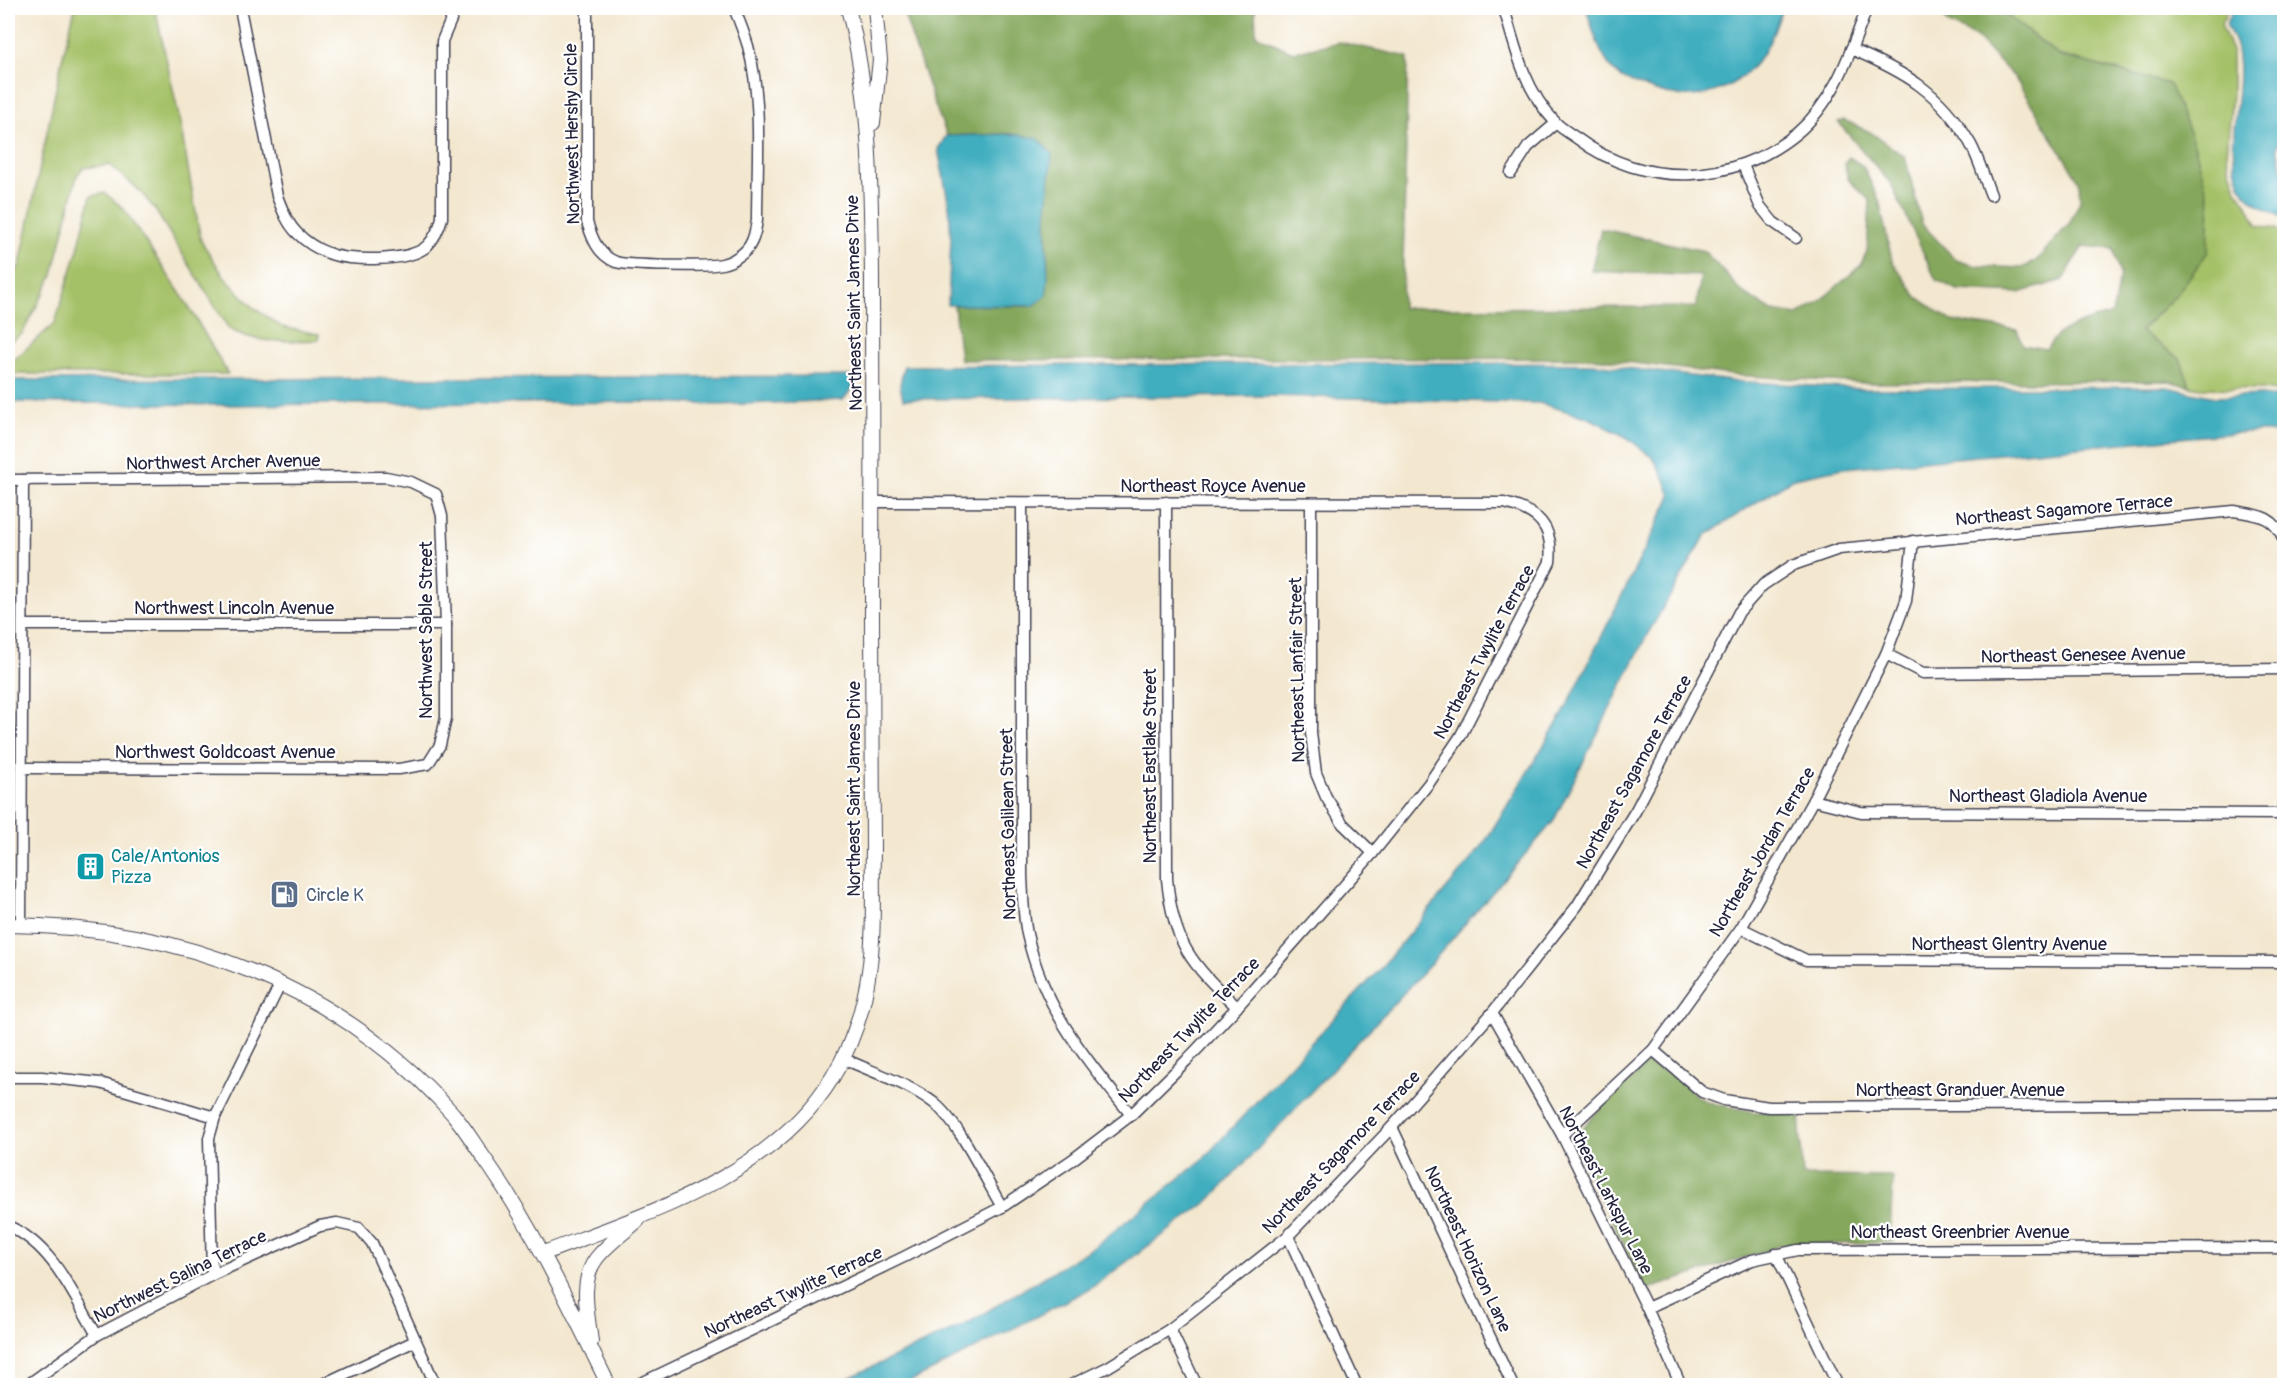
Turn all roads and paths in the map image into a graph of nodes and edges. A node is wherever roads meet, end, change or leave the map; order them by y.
1 (240, 8) edge
2 (456, 8) edge
3 (587, 8) edge
4 (734, 8) edge
5 (848, 8) edge
6 (875, 8) edge
7 (1504, 8) edge
8 (1867, 8) edge
9 (1851, 49) junction
10 (1556, 123) junction
11 (870, 149) junction
12 (1743, 165) junction
13 (1511, 173) dead end
14 (1991, 195) dead end
15 (1796, 238) dead end
16 (8, 480) edge
17 (22, 480) junction
18 (436, 494) joint
19 (872, 502) junction
20 (1022, 502) junction
21 (1166, 502) junction
22 (1311, 503) junction
23 (1546, 527) joint
24 (2284, 540) edge
25 (1913, 541) junction
26 (22, 625) junction
27 (446, 625) junction
28 (1886, 654) junction
29 (2284, 669) edge
30 (428, 764) joint
31 (22, 768) junction
32 (1813, 800) junction
33 (2284, 814) edge
34 (1373, 853) junction
35 (14, 925) edge
36 (1741, 928) junction
37 (2284, 962) edge
38 (281, 983) junction
39 (1237, 1007) junction
40 (1492, 1013) junction
41 (1653, 1050) junction
42 (842, 1058) junction
43 (8, 1077) edge
44 (2284, 1104) edge
45 (1131, 1115) junction
46 (214, 1116) junction
47 (1392, 1126) junction
48 (1562, 1135) junction
49 (1002, 1207) junction
50 (644, 1214) junction
51 (8, 1226) edge
52 (1288, 1236) junction
53 (2284, 1248) edge
54 (544, 1253) junction
55 (1776, 1254) junction
56 (212, 1275) junction
57 (1647, 1308) junction
58 (1170, 1329) junction
59 (96, 1335) junction
60 (415, 1341) junction
61 (593, 1353) junction
62 (26, 1386) edge
63 (319, 1386) edge
64 (436, 1386) edge
65 (609, 1386) edge
66 (635, 1386) edge
67 (1069, 1386) edge
68 (1197, 1386) edge
69 (1357, 1386) edge
70 (1513, 1386) edge
71 (1681, 1386) edge
72 (1838, 1386) edge

1 - 2 street
3 - 4 street, Northwest Hershy Circle
5 - 11 main road, Northeast Saint James Drive
6 - 11 main road, Northeast Saint James Drive
7 - 10 street
8 - 9 street
9 - 12 street
9 - 14 street
10 - 12 street
10 - 13 street
11 - 19 main road, Northeast Saint James Drive
12 - 15 street
16 - 17 street, Northwest Archer Avenue
17 - 18 street, Northwest Archer Avenue
17 - 26 street
18 - 27 street, Northwest Sable Street
19 - 20 street, Northeast Royce Avenue
19 - 42 main road, Northeast Saint James Drive
20 - 21 street, Northeast Royce Avenue
20 - 45 street, Northeast Galilean Street
21 - 22 street, Northeast Royce Avenue
21 - 39 street, Northeast Eastlake Street
22 - 23 street, Northeast Royce Avenue
22 - 34 street, Northeast Lanfair Street
23 - 34 street, Northeast Twylite Terrace
24 - 25 street, Northeast Sagamore Terrace
25 - 28 street, Northeast Jordan Terrace
25 - 40 street, Northeast Sagamore Terrace
26 - 27 street, Northwest Lincoln Avenue
26 - 31 street
27 - 30 street, Northwest Sable Street
28 - 29 street, Northeast Genesee Avenue
28 - 32 street, Northeast Jordan Terrace
30 - 31 street, Northwest Goldcoast Avenue
31 - 35 street
32 - 33 street, Northeast Gladiola Avenue
32 - 36 street, Northeast Jordan Terrace
34 - 39 street, Northeast Twylite Terrace
35 - 38 main road
36 - 37 street, Northeast Glentry Avenue
36 - 41 street, Northeast Jordan Terrace
38 - 46 street
38 - 54 main road
39 - 45 street, Northeast Twylite Terrace
40 - 47 street, Northeast Sagamore Terrace
40 - 48 street, Northeast Larkspur Lane
41 - 44 street, Northeast Granduer Avenue
41 - 48 street, Northeast Jordan Terrace
42 - 49 street
42 - 50 main road, Northeast Saint James Drive
43 - 46 street
45 - 49 street, Northeast Twylite Terrace
46 - 56 street
47 - 52 street, Northeast Sagamore Terrace
47 - 70 street, Northeast Horizon Lane
48 - 57 street, Northeast Larkspur Lane
49 - 66 street, Northeast Twylite Terrace
50 - 54 main road, Northeast Saint James Drive
50 - 61 main road
51 - 59 street
52 - 58 street, Northeast Sagamore Terrace
52 - 69 street
53 - 55 street, Northeast Greenbrier Avenue
54 - 61 main road
55 - 57 street, Northeast Greenbrier Avenue
55 - 72 street
56 - 59 street, Northwest Salina Terrace
56 - 60 street, Northwest Salina Terrace
57 - 71 street, Northeast Larkspur Lane
58 - 67 street, Northeast Sagamore Terrace
58 - 68 street
59 - 62 street, Northwest Salina Terrace
60 - 63 street
60 - 64 street
61 - 65 main road

